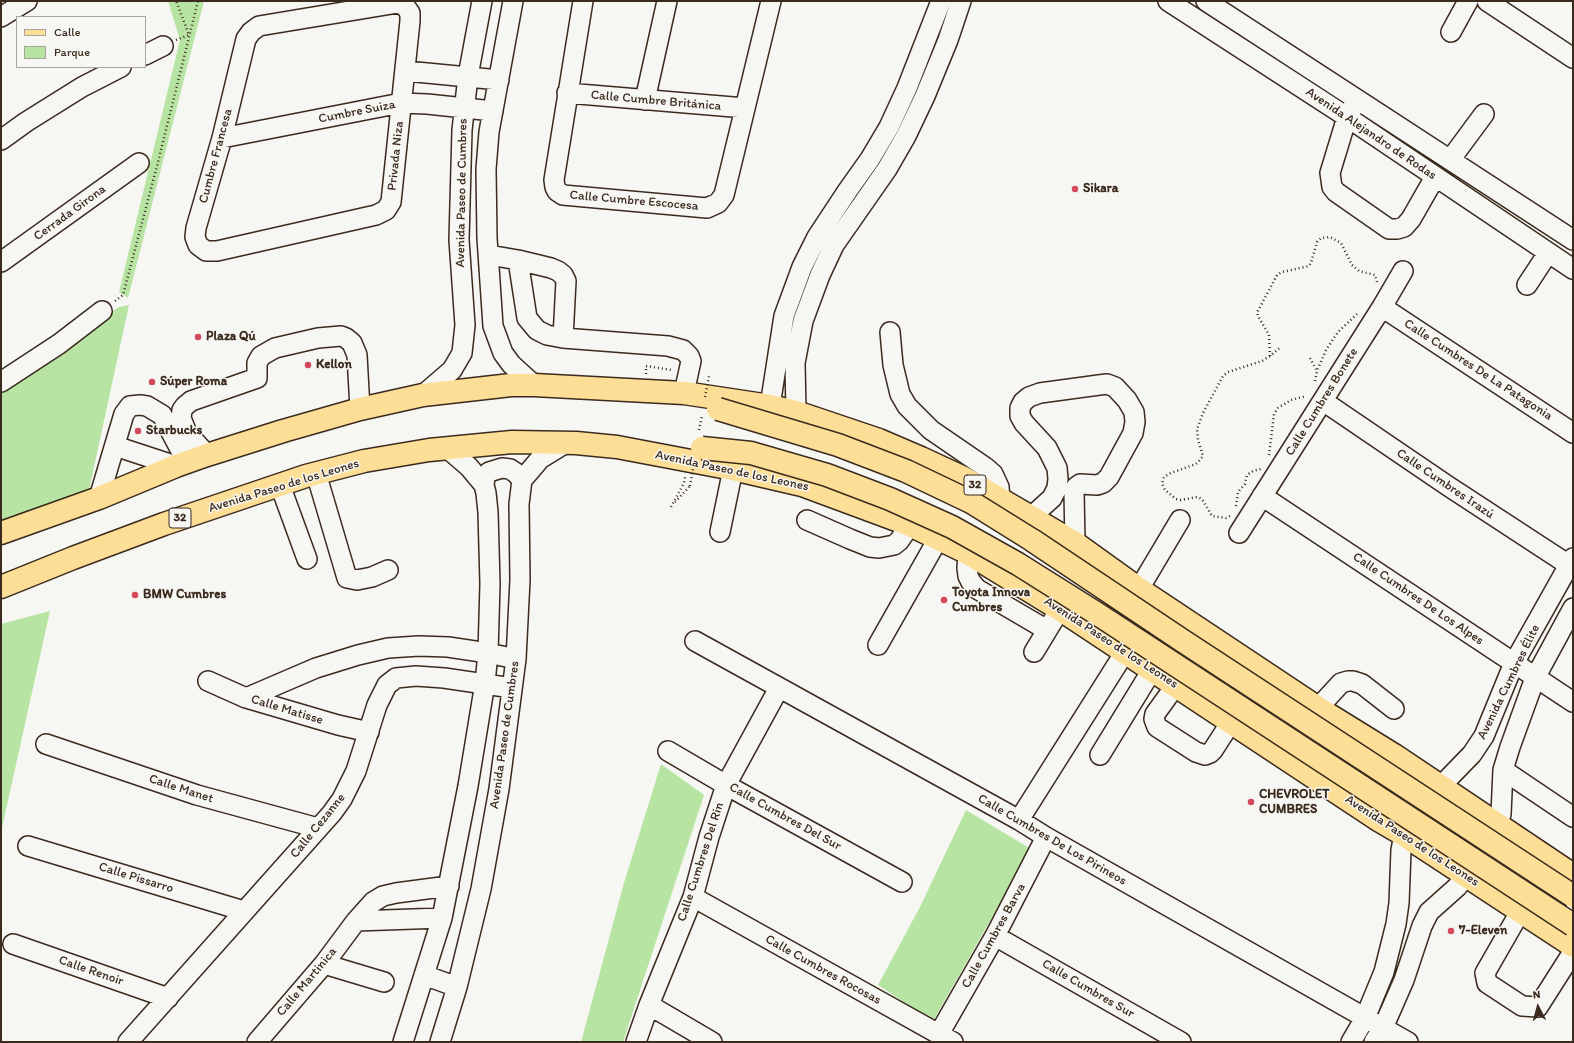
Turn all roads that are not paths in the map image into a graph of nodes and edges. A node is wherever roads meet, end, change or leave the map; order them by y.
1 (27, 1) edge
2 (482, 1) edge
3 (513, 1) edge
4 (583, 1) edge
5 (667, 1) edge
6 (771, 1) edge
7 (941, 1) edge
8 (961, 1) edge
9 (1168, 1) edge
10 (1206, 1) edge
11 (1468, 1) edge
12 (1487, 1) edge
13 (405, 6) joint
14 (1, 17) edge
15 (1451, 32) dead end
16 (163, 46) road end
17 (146, 54) edge
18 (1573, 58) edge
19 (118, 68) edge
20 (406, 71) junction
21 (468, 76) junction
22 (499, 80) junction
23 (567, 93) junction
24 (1358, 99) junction
25 (645, 100) junction
26 (401, 103) junction
27 (463, 108) junction
28 (745, 108) junction
29 (493, 112) junction
30 (1484, 114) dead end
31 (1347, 117) junction
32 (222, 138) junction
33 (1, 140) edge
34 (1450, 160) junction
35 (139, 163) dead end
36 (1435, 176) junction
37 (386, 210) joint
38 (817, 237) junction
39 (1573, 240) edge
40 (834, 245) junction
41 (1548, 253) junction
42 (488, 255) junction
43 (518, 260) junction
44 (1, 262) edge
45 (1573, 269) edge
46 (1403, 271) dead end
47 (1527, 285) dead end
48 (789, 304) junction
49 (1382, 307) junction
50 (807, 309) junction
51 (102, 311) road end
52 (890, 332) dead end
53 (563, 338) junction
54 (776, 362) junction
55 (796, 363) junction
56 (1, 382) edge
57 (534, 385) junction
58 (687, 394) junction
59 (423, 395) junction
60 (1317, 397) junction
61 (770, 406) junction
62 (360, 409) junction
63 (796, 412) junction
64 (1573, 433) edge
65 (566, 443) junction
66 (115, 446) junction
67 (447, 448) junction
68 (694, 454) junction
69 (202, 457) junction
70 (176, 466) junction
71 (733, 469) junction
72 (316, 473) junction
73 (522, 480) junction
74 (280, 485) junction
75 (484, 485) junction
76 (1262, 496) junction
77 (99, 498) junction
78 (1000, 499) junction
79 (1031, 516) junction
80 (807, 520) dead end
81 (1180, 520) dead end
82 (1236, 524) road end
83 (910, 525) junction
84 (720, 532) dead end
85 (2, 535) edge
86 (938, 539) junction
87 (1075, 543) junction
88 (968, 553) junction
89 (307, 559) dead end
90 (1571, 561) edge
91 (388, 570) dead end
92 (1, 587) edge
93 (1139, 589) junction
94 (1573, 608) edge
95 (1061, 610) junction
96 (1047, 630) junction
97 (695, 641) dead end
98 (878, 645) dead end
99 (388, 648) junction
100 (448, 648) junction
101 (1034, 652) dead end
102 (1125, 652) junction
103 (488, 653) junction
104 (516, 659) junction
105 (1514, 664) junction
106 (1152, 670) junction
107 (396, 678) junction
108 (444, 678) junction
109 (1535, 678) junction
110 (208, 681) dead end
111 (485, 683) junction
112 (1176, 685) junction
113 (512, 688) junction
114 (779, 688) junction
115 (246, 698) junction
116 (1573, 702) edge
117 (1318, 708) junction
118 (1394, 709) dead end
119 (1231, 722) junction
120 (369, 732) junction
121 (46, 744) dead end
122 (668, 751) dead end
123 (1100, 755) dead end
124 (1394, 755) junction
125 (1503, 770) junction
126 (726, 785) junction
127 (1440, 786) junction
128 (1351, 801) junction
129 (1573, 817) edge
130 (1019, 820) junction
131 (1499, 824) junction
132 (318, 828) junction
133 (1404, 835) junction
134 (1046, 838) junction
135 (28, 846) dead end
136 (1569, 872) edge
137 (1466, 876) junction
138 (902, 882) dead end
139 (449, 886) junction
140 (1573, 896) edge
141 (693, 897) junction
142 (1518, 910) junction
143 (244, 911) junction
144 (442, 918) junction
145 (356, 921) junction
146 (1573, 925) edge
147 (995, 936) junction
148 (13, 944) dead end
149 (1573, 946) edge
150 (1573, 952) edge
151 (324, 964) junction
152 (424, 975) junction
153 (384, 982) dead end
154 (456, 987) junction
155 (168, 998) junction
156 (649, 1006) junction
157 (1365, 1018) junction
158 (1379, 1035) edge
159 (946, 1038) edge
160 (260, 1041) edge
161 (128, 1042) edge
162 (404, 1042) edge
163 (440, 1042) edge
164 (636, 1042) edge
165 (712, 1042) edge
166 (1181, 1042) edge
167 (1351, 1042) edge
168 (1408, 1042) edge

1 - 14 street
2 - 21 street, Avenida Paseo de Cumbres
3 - 22 street, Avenida Paseo de Cumbres
4 - 23 street, Calle Cumbre Escocesa
5 - 25 street
6 - 28 street, Calle Cumbre Escocesa
7 - 38 street
8 - 40 street
9 - 31 street, Avenida Alejandro de Rodas
10 - 24 street, Avenida Alejandro de Rodas
11 - 15 street
12 - 18 street
13 - 20 street, Privada Niza
13 - 32 street, Cumbre Francesa
16 - 17 street
19 - 33 street
20 - 21 street
20 - 26 street, Privada Niza
21 - 22 street
21 - 27 street, Avenida Paseo de Cumbres
22 - 29 street, Avenida Paseo de Cumbres
23 - 25 street, Calle Cumbre Británica
23 - 28 street, Calle Cumbre Escocesa
24 - 31 street
24 - 34 street, Avenida Alejandro de Rodas
25 - 28 street, Calle Cumbre Británica
26 - 27 street, Cumbre Suiza
26 - 32 street, Cumbre Suiza
26 - 37 street, Privada Niza
27 - 29 street, Cumbre Suiza
27 - 59 street, Avenida Paseo de Cumbres
29 - 42 street, Avenida Paseo de Cumbres
30 - 34 street
31 - 36 street, Avenida Alejandro de Rodas
31 - 36 street
32 - 37 street, Cumbre Francesa
34 - 39 street, Avenida Alejandro de Rodas
35 - 44 street, Cerrada Girona
36 - 41 street, Avenida Alejandro de Rodas
38 - 40 street
38 - 48 street
40 - 50 street
41 - 45 street, Avenida Alejandro de Rodas
41 - 47 street
42 - 43 street
42 - 57 street, Avenida Paseo de Cumbres
43 - 53 street
43 - 53 street
46 - 49 street, Calle Cumbres Bonete
48 - 50 street
48 - 54 street
49 - 60 street, Calle Cumbres Bonete
49 - 64 street, Calle Cumbres De La Patagonia
50 - 55 street
51 - 56 street
52 - 78 street
53 - 58 street
54 - 55 street
54 - 61 street
55 - 63 street
57 - 58 main road, 32
57 - 59 main road, 32
58 - 61 main road, 32
58 - 140 main road, bridge
59 - 62 main road, 32
60 - 76 street, Calle Cumbres Bonete
60 - 90 street, Calle Cumbres Irazú
61 - 63 main road, 32
62 - 69 main road, 32
62 - 69 street
63 - 78 main road, 32
65 - 67 main road, Avenida Paseo de los Leones / 32
65 - 68 main road, Avenida Paseo de los Leones / 32
65 - 73 street
66 - 69 street
66 - 70 street
66 - 77 street
67 - 72 main road, Avenida Paseo de los Leones / 32
67 - 75 street
68 - 71 main road, Avenida Paseo de los Leones
68 - 146 main road, bridge
69 - 70 main road, 32
70 - 77 main road, 32
71 - 83 main road, Avenida Paseo de los Leones
71 - 84 street
72 - 74 main road, Avenida Paseo de los Leones / 32
72 - 91 street
73 - 75 street
73 - 104 street, Avenida Paseo de Cumbres
74 - 89 street
74 - 92 main road, Avenida Paseo de los Leones / 32
75 - 103 street, Avenida Paseo de Cumbres
76 - 82 street, Calle Cumbres Bonete
76 - 105 street, Calle Cumbres De Los Alpes
77 - 85 main road, 32
78 - 79 main road, 32
79 - 87 main road, 32
79 - 87 street
80 - 83 street
81 - 93 street
83 - 86 main road, Avenida Paseo de los Leones
86 - 88 main road, Avenida Paseo de los Leones
86 - 98 street
87 - 93 main road, 32
88 - 95 main road, Avenida Paseo de los Leones
88 - 96 street
90 - 105 street, Avenida Cumbres Élite
93 - 117 main road, 32
94 - 109 street, Avenida Cumbres Élite
95 - 96 street
95 - 102 main road, Avenida Paseo de los Leones
96 - 101 street
97 - 114 street, Calle Cumbres De Los Pirineos
99 - 100 street
99 - 107 street
99 - 115 street
100 - 103 street
100 - 108 street
102 - 106 main road, Avenida Paseo de los Leones
102 - 130 street
103 - 104 street
103 - 111 street, Avenida Paseo de Cumbres
104 - 113 street, Avenida Paseo de Cumbres
105 - 109 street, Calle Cumbres De Los Alpes
105 - 127 street, Avenida Cumbres Élite
106 - 112 main road, Avenida Paseo de los Leones
106 - 123 street
107 - 108 street
107 - 120 street, Calle Cezanne
108 - 111 street
109 - 116 street, Calle Cumbres De Los Alpes
109 - 125 street, Avenida Cumbres Élite
110 - 115 street, Calle Matisse
111 - 113 street
111 - 139 street, Avenida Paseo de Cumbres
112 - 119 main road, Avenida Paseo de los Leones
112 - 119 street
113 - 154 street, Avenida Paseo de Cumbres
114 - 126 street, Calle Cumbres Del Rin
114 - 130 street, Calle Cumbres De Los Pirineos
115 - 120 street, Calle Matisse
117 - 118 street
117 - 124 main road, 32
119 - 128 main road, Avenida Paseo de los Leones
120 - 132 street, Calle Cezanne
121 - 132 street, Calle Manet
122 - 126 street, Calle Cumbres Del Sur
124 - 127 main road, 32
124 - 128 main road
125 - 129 street
125 - 131 street, Avenida Cumbres Élite
126 - 138 street, Calle Cumbres Del Sur
126 - 141 street, Calle Cumbres Del Rin
127 - 131 main road, 32
127 - 133 street, Avenida Cumbres Élite
128 - 133 main road, Avenida Paseo de los Leones
130 - 134 street, Calle Cumbres De Los Pirineos
131 - 136 main road, 32
131 - 137 street, Avenida Cumbres Élite
132 - 143 street, Calle Cezanne
133 - 137 main road, Avenida Paseo de los Leones
133 - 157 street, Avenida Cumbres Élite
134 - 147 street, Calle Cumbres Barva
134 - 157 street, Calle Cumbres De Los Pirineos
135 - 143 street, Calle Pissarro
136 - 142 main road
137 - 142 main road, Avenida Paseo de los Leones
137 - 158 street, Avenida Cumbres Élite
139 - 144 street, Avenida Paseo de Cumbres
139 - 145 street, Calle Martinica
141 - 156 street, Calle Cumbres Del Rin
141 - 159 street, Calle Cumbres Rocosas
142 - 149 main road, Avenida Paseo de los Leones
142 - 150 street
143 - 155 street, Calle Cezanne
144 - 145 street
144 - 152 street, Avenida Paseo de Cumbres
145 - 151 street, Calle Martinica
147 - 159 street, Calle Cumbres Barva
147 - 166 street, Calle Cumbres Sur
148 - 155 street, Calle Renoir
151 - 153 street
151 - 160 street, Calle Martinica
152 - 154 street
152 - 162 street, Avenida Paseo de Cumbres
154 - 163 street, Avenida Paseo de Cumbres
155 - 161 street, Calle Cezanne
156 - 164 street, Calle Cumbres Del Rin
156 - 165 street
157 - 158 street, Calle Cumbres De Los Pirineos
157 - 167 street, Avenida Cumbres Élite
158 - 168 street, Calle Cumbres De Los Pirineos

